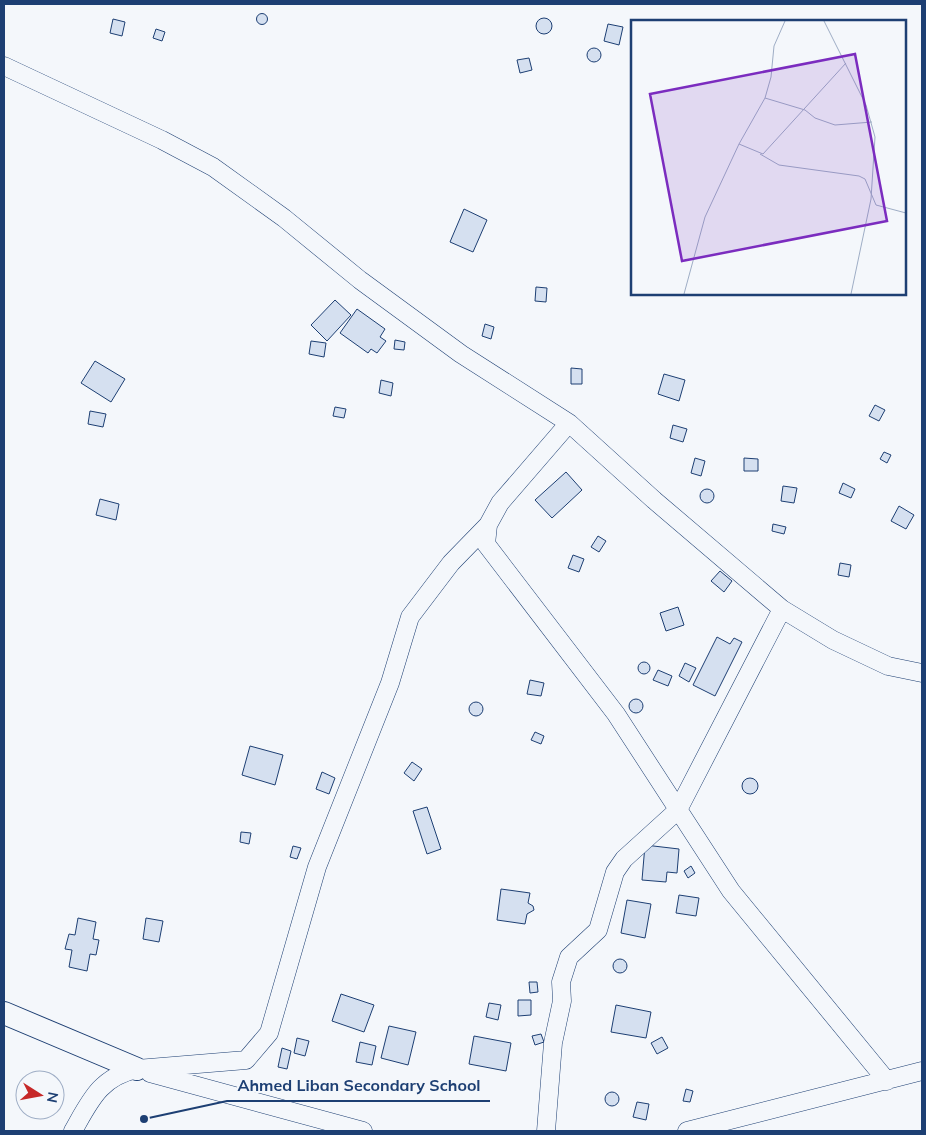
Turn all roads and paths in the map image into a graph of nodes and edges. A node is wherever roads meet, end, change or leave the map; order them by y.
1 (4, 66) edge
2 (569, 423) junction
3 (488, 525) junction
4 (782, 609) junction
5 (922, 673) edge
6 (678, 810) junction
7 (4, 1013) edge
8 (137, 1069) junction
9 (922, 1071) edge
10 (887, 1081) junction
11 (73, 1131) edge
12 (363, 1131) edge
13 (546, 1131) edge
14 (687, 1131) edge

1 - 2 street
2 - 3 street
2 - 4 street
3 - 6 street
3 - 8 street
4 - 5 street
4 - 6 street
6 - 10 street
6 - 13 street
7 - 8 street
8 - 11 street
8 - 12 street
9 - 10 street
10 - 14 street

